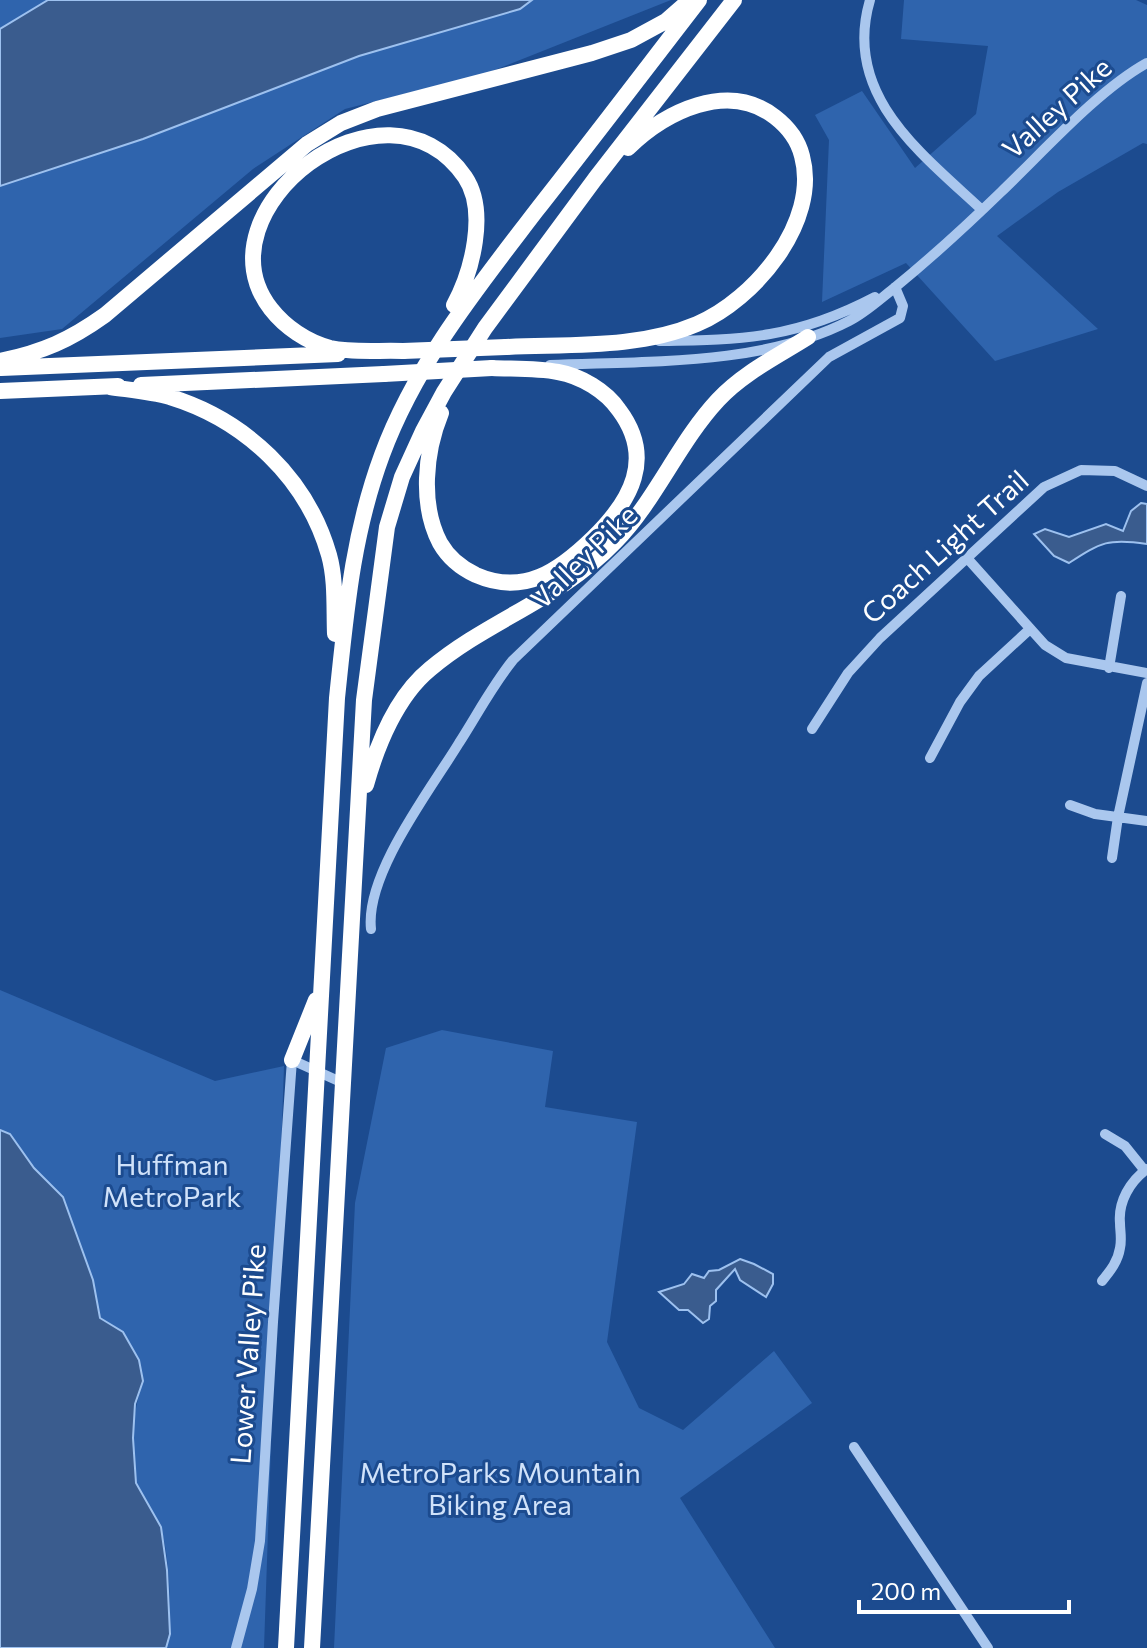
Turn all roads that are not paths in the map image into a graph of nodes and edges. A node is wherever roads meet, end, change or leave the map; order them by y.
1 (690, 0) edge
2 (699, 0) edge
3 (734, 0) edge
4 (870, 0) edge
5 (1147, 63) edge
6 (595, 179) junction
7 (982, 210) junction
8 (895, 287) junction
9 (808, 337) junction
10 (621, 342) junction
11 (403, 351) junction
12 (468, 355) junction
13 (428, 360) junction
14 (0, 361) edge
15 (0, 368) edge
16 (492, 368) junction
17 (110, 387) junction
18 (0, 391) edge
19 (1147, 486) edge
20 (967, 558) junction
21 (1121, 596) dead end
22 (1030, 629) junction
23 (1109, 668) junction
24 (1147, 673) edge
25 (1147, 683) edge
26 (337, 698) junction
27 (812, 729) dead end
28 (930, 758) dead end
29 (1070, 805) dead end
30 (359, 814) junction
31 (1118, 817) junction
32 (1147, 821) edge
33 (1112, 858) dead end
34 (371, 929) dead end
35 (323, 980) junction
36 (292, 1060) junction
37 (318, 1072) junction
38 (343, 1083) junction
39 (1105, 1134) dead end
40 (1146, 1170) edge
41 (1102, 1281) dead end
42 (854, 1447) dead end
43 (236, 1648) edge
44 (286, 1648) edge
45 (312, 1648) edge
46 (988, 1648) edge

1 - 14 highway
2 - 13 highway
3 - 6 highway
4 - 7 street
5 - 7 street, Valley Pike
6 - 10 highway
6 - 12 highway
7 - 8 street, Valley Pike
8 - 9 street, Valley Pike
8 - 10 street, Valley Pike
8 - 34 street, Valley Pike
9 - 16 street, Valley Pike
9 - 30 highway
10 - 11 highway, bridge
11 - 13 highway
11 - 15 highway
12 - 16 highway
12 - 30 highway
13 - 26 highway
16 - 17 highway, bridge
17 - 18 highway
17 - 26 highway
19 - 20 street, Coach Light Trail
20 - 22 street
20 - 27 street, Coach Light Trail
21 - 23 street
22 - 23 street
22 - 28 street
23 - 24 street
25 - 31 street
26 - 35 highway
29 - 31 street
30 - 38 highway
31 - 32 street
31 - 33 street
35 - 36 highway
35 - 37 highway
36 - 37 street
36 - 43 street, Lower Valley Pike
37 - 38 street
37 - 44 highway
38 - 45 highway
39 - 40 street
40 - 41 street
42 - 46 street

